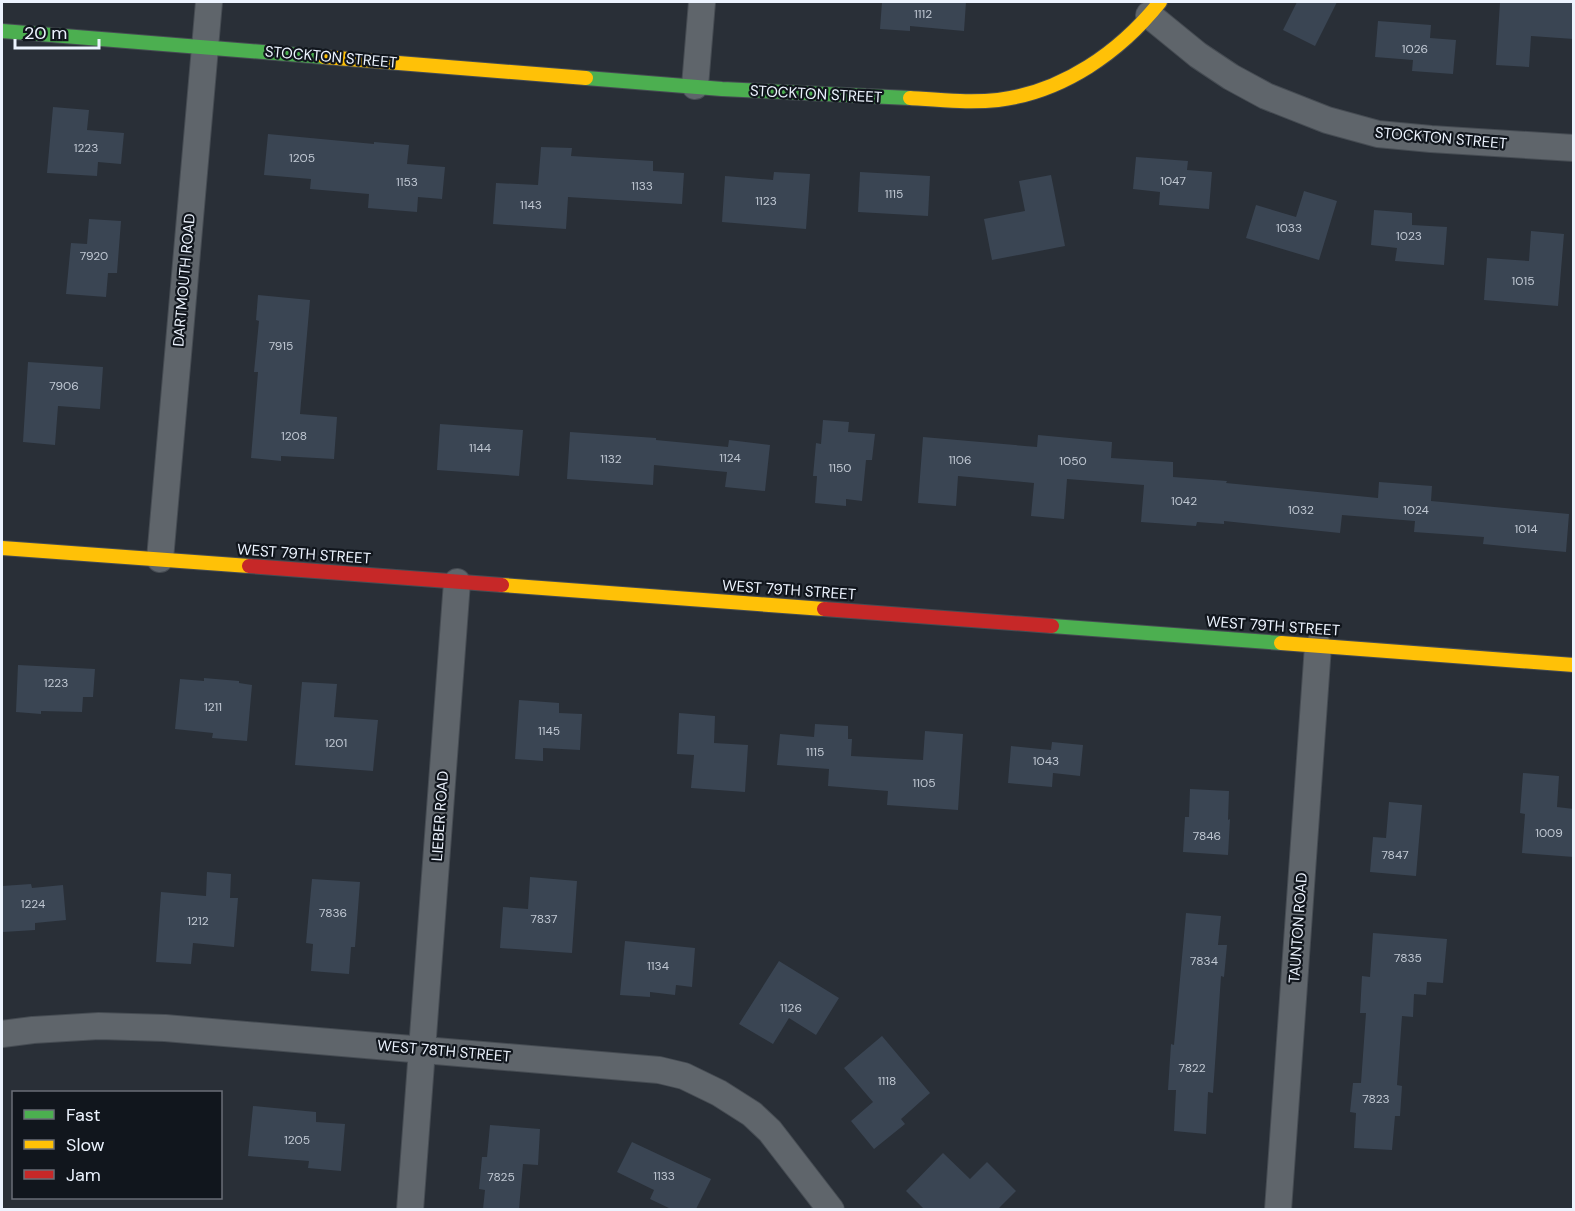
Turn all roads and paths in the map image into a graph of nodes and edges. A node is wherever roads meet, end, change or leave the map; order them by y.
1 (208, 2) edge
2 (702, 2) edge
3 (1154, 8) edge
4 (2, 31) edge
5 (204, 47) junction
6 (695, 86) junction
7 (1574, 148) edge
8 (2, 548) edge
9 (160, 559) junction
10 (457, 582) junction
11 (1318, 646) junction
12 (1574, 665) edge
13 (2, 1035) edge
14 (422, 1049) junction
15 (410, 1209) edge
16 (831, 1209) edge
17 (1278, 1209) edge

1 - 5 street, DARTMOUTH ROAD
2 - 6 street
3 - 6 main road, STOCKTON STREET
3 - 7 street, STOCKTON STREET
4 - 5 main road, STOCKTON STREET
5 - 6 main road, STOCKTON STREET
5 - 9 street, DARTMOUTH ROAD
8 - 9 main road, WEST 79TH STREET
9 - 10 main road, WEST 79TH STREET
10 - 11 main road, WEST 79TH STREET
10 - 14 street, LIEBER ROAD
11 - 12 main road, WEST 79TH STREET
11 - 17 street, TAUNTON ROAD
13 - 14 street, WEST 78TH STREET
14 - 15 street, LIEBER ROAD
14 - 16 street, WEST 78TH STREET

